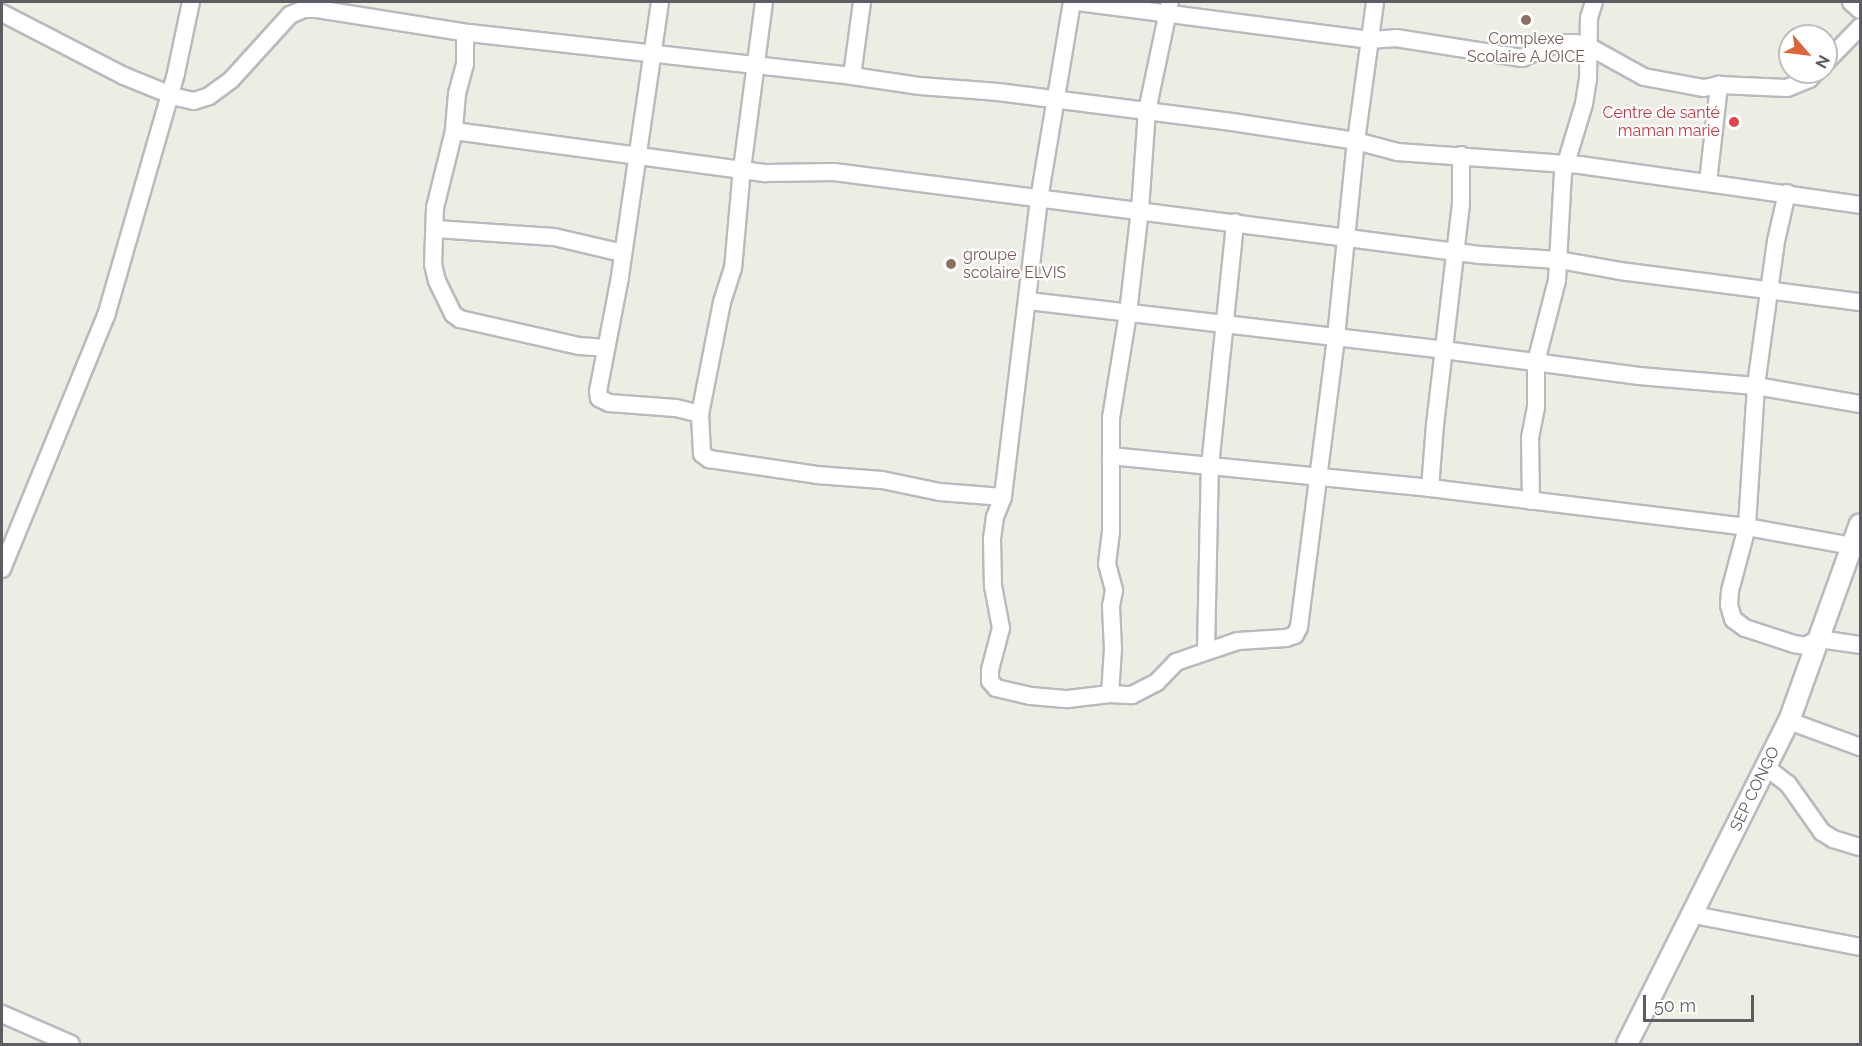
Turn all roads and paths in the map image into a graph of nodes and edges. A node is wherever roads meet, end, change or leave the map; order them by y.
1 (190, 2) edge
2 (660, 2) edge
3 (764, 2) edge
4 (862, 2) edge
5 (1072, 2) edge
6 (1078, 2) edge
7 (1375, 2) edge
8 (1594, 2) edge
9 (1851, 2) edge
10 (1169, 7) edge
11 (1860, 10) edge
12 (2, 13) edge
13 (1860, 27) edge
14 (469, 33) junction
15 (1369, 40) junction
16 (1588, 46) junction
17 (1838, 50) edge
18 (652, 54) junction
19 (755, 65) junction
20 (852, 76) junction
21 (1798, 84) edge
22 (1719, 85) junction
23 (170, 94) junction
24 (1054, 100) junction
25 (1147, 111) junction
26 (454, 131) junction
27 (1356, 141) junction
28 (637, 154) junction
29 (1461, 155) junction
30 (1565, 164) junction
31 (742, 168) junction
32 (1708, 182) junction
33 (1786, 194) junction
34 (1039, 199) junction
35 (1860, 205) edge
36 (1140, 210) junction
37 (1235, 222) junction
38 (436, 229) junction
39 (1345, 236) junction
40 (1456, 250) junction
41 (623, 253) junction
42 (1559, 260) junction
43 (1769, 291) junction
44 (1028, 301) junction
45 (1860, 302) edge
46 (1128, 313) junction
47 (1224, 325) junction
48 (1336, 337) junction
49 (606, 348) junction
50 (1444, 350) junction
51 (1536, 362) junction
52 (1756, 386) junction
53 (1860, 404) edge
54 (700, 414) junction
55 (1111, 456) junction
56 (1210, 466) junction
57 (1318, 479) junction
58 (1430, 488) junction
59 (1003, 497) junction
60 (1531, 501) junction
61 (1860, 524) edge
62 (1747, 527) junction
63 (1853, 546) junction
64 (2, 568) edge
65 (1819, 639) junction
66 (1860, 645) edge
67 (1206, 651) junction
68 (1110, 694) junction
69 (1789, 721) junction
70 (1860, 747) edge
71 (1766, 767) junction
72 (1860, 847) edge
73 (1694, 915) junction
74 (1860, 947) edge
75 (2, 1014) edge
76 (71, 1044) edge
77 (1627, 1044) edge

1 - 23 street
2 - 18 street
3 - 19 street
4 - 20 street
5 - 24 street
6 - 10 street
7 - 15 street
8 - 16 street
9 - 11 street
10 - 15 street
10 - 25 street
12 - 23 street
13 - 17 street
14 - 18 street
14 - 23 street
14 - 26 street
15 - 16 street
15 - 27 street
16 - 22 street
16 - 30 street
18 - 19 street
18 - 28 street
19 - 20 street
19 - 31 street
20 - 24 street
21 - 22 street
22 - 32 street
23 - 64 street
24 - 25 street
24 - 34 street
25 - 27 street
25 - 36 street
26 - 28 street
26 - 38 street
27 - 29 street
27 - 39 street
28 - 31 street
28 - 41 street
29 - 30 street
29 - 40 street
30 - 32 street
30 - 42 street
31 - 34 street
31 - 54 street
32 - 33 street
33 - 35 street
33 - 43 street
34 - 36 street
34 - 44 street
36 - 37 street
36 - 46 street
37 - 39 street
37 - 47 street
38 - 41 street
38 - 49 street
39 - 40 street
39 - 48 street
40 - 42 street
40 - 50 street
41 - 49 street
42 - 43 street
42 - 51 street
43 - 45 street
43 - 52 street
44 - 46 street
44 - 59 street
46 - 47 street
46 - 55 street
47 - 48 street
47 - 56 street
48 - 50 street
48 - 57 street
49 - 54 street
50 - 51 street
50 - 58 street
51 - 52 street
51 - 60 street
52 - 53 street
52 - 62 street
54 - 59 street
55 - 56 street
55 - 68 street
56 - 57 street
56 - 67 street
57 - 58 street
57 - 67 street
58 - 60 street
59 - 68 street
60 - 62 street
61 - 63 street, SEP CONGO
62 - 63 street
62 - 65 street
63 - 65 street, SEP CONGO
65 - 66 street
65 - 69 street, SEP CONGO
67 - 68 street
69 - 70 street
69 - 71 street, SEP CONGO
71 - 72 street
71 - 73 street, SEP CONGO
73 - 74 street
73 - 77 street, SEP CONGO
75 - 76 street

